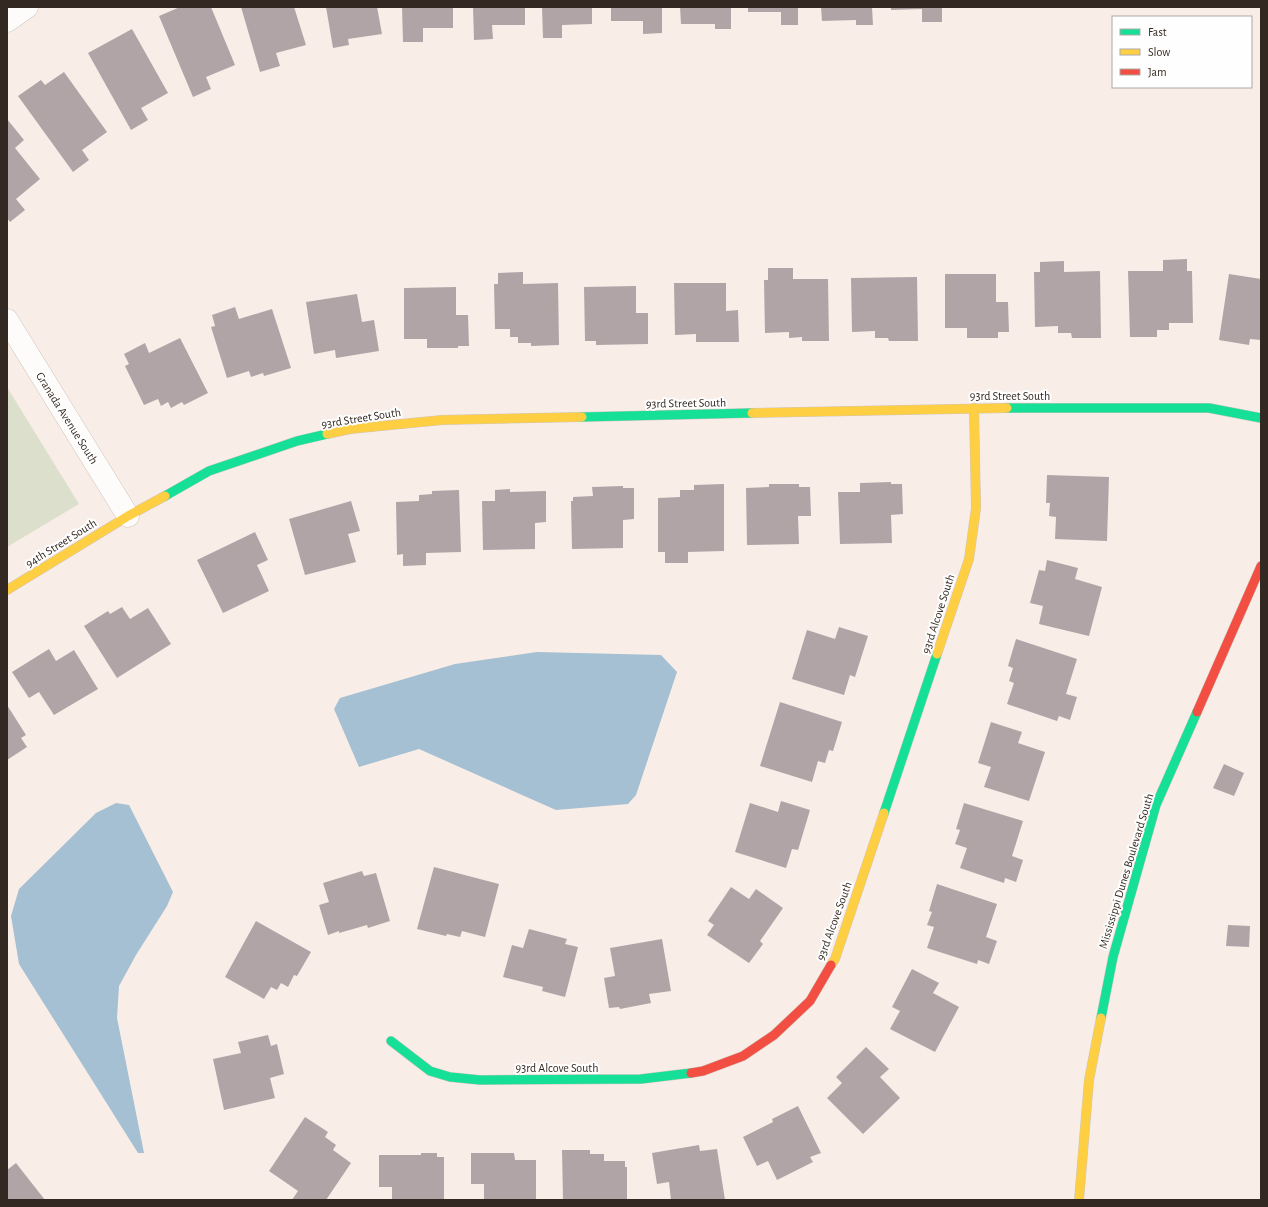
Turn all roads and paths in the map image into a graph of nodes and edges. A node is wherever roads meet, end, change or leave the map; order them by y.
1 (27, 7) edge
2 (7, 21) edge
3 (7, 320) edge
4 (974, 408) junction
5 (1261, 418) edge
6 (128, 516) junction
7 (1261, 566) edge
8 (7, 590) edge
9 (391, 1041) dead end
10 (1079, 1200) edge

1 - 2 street
3 - 6 street, Granada Avenue South
4 - 5 street, 93rd Street South
4 - 6 street, 93rd Street South
4 - 9 street, 93rd Alcove South
6 - 8 street, 94th Street South
7 - 10 street, Mississippi Dunes Boulevard South

